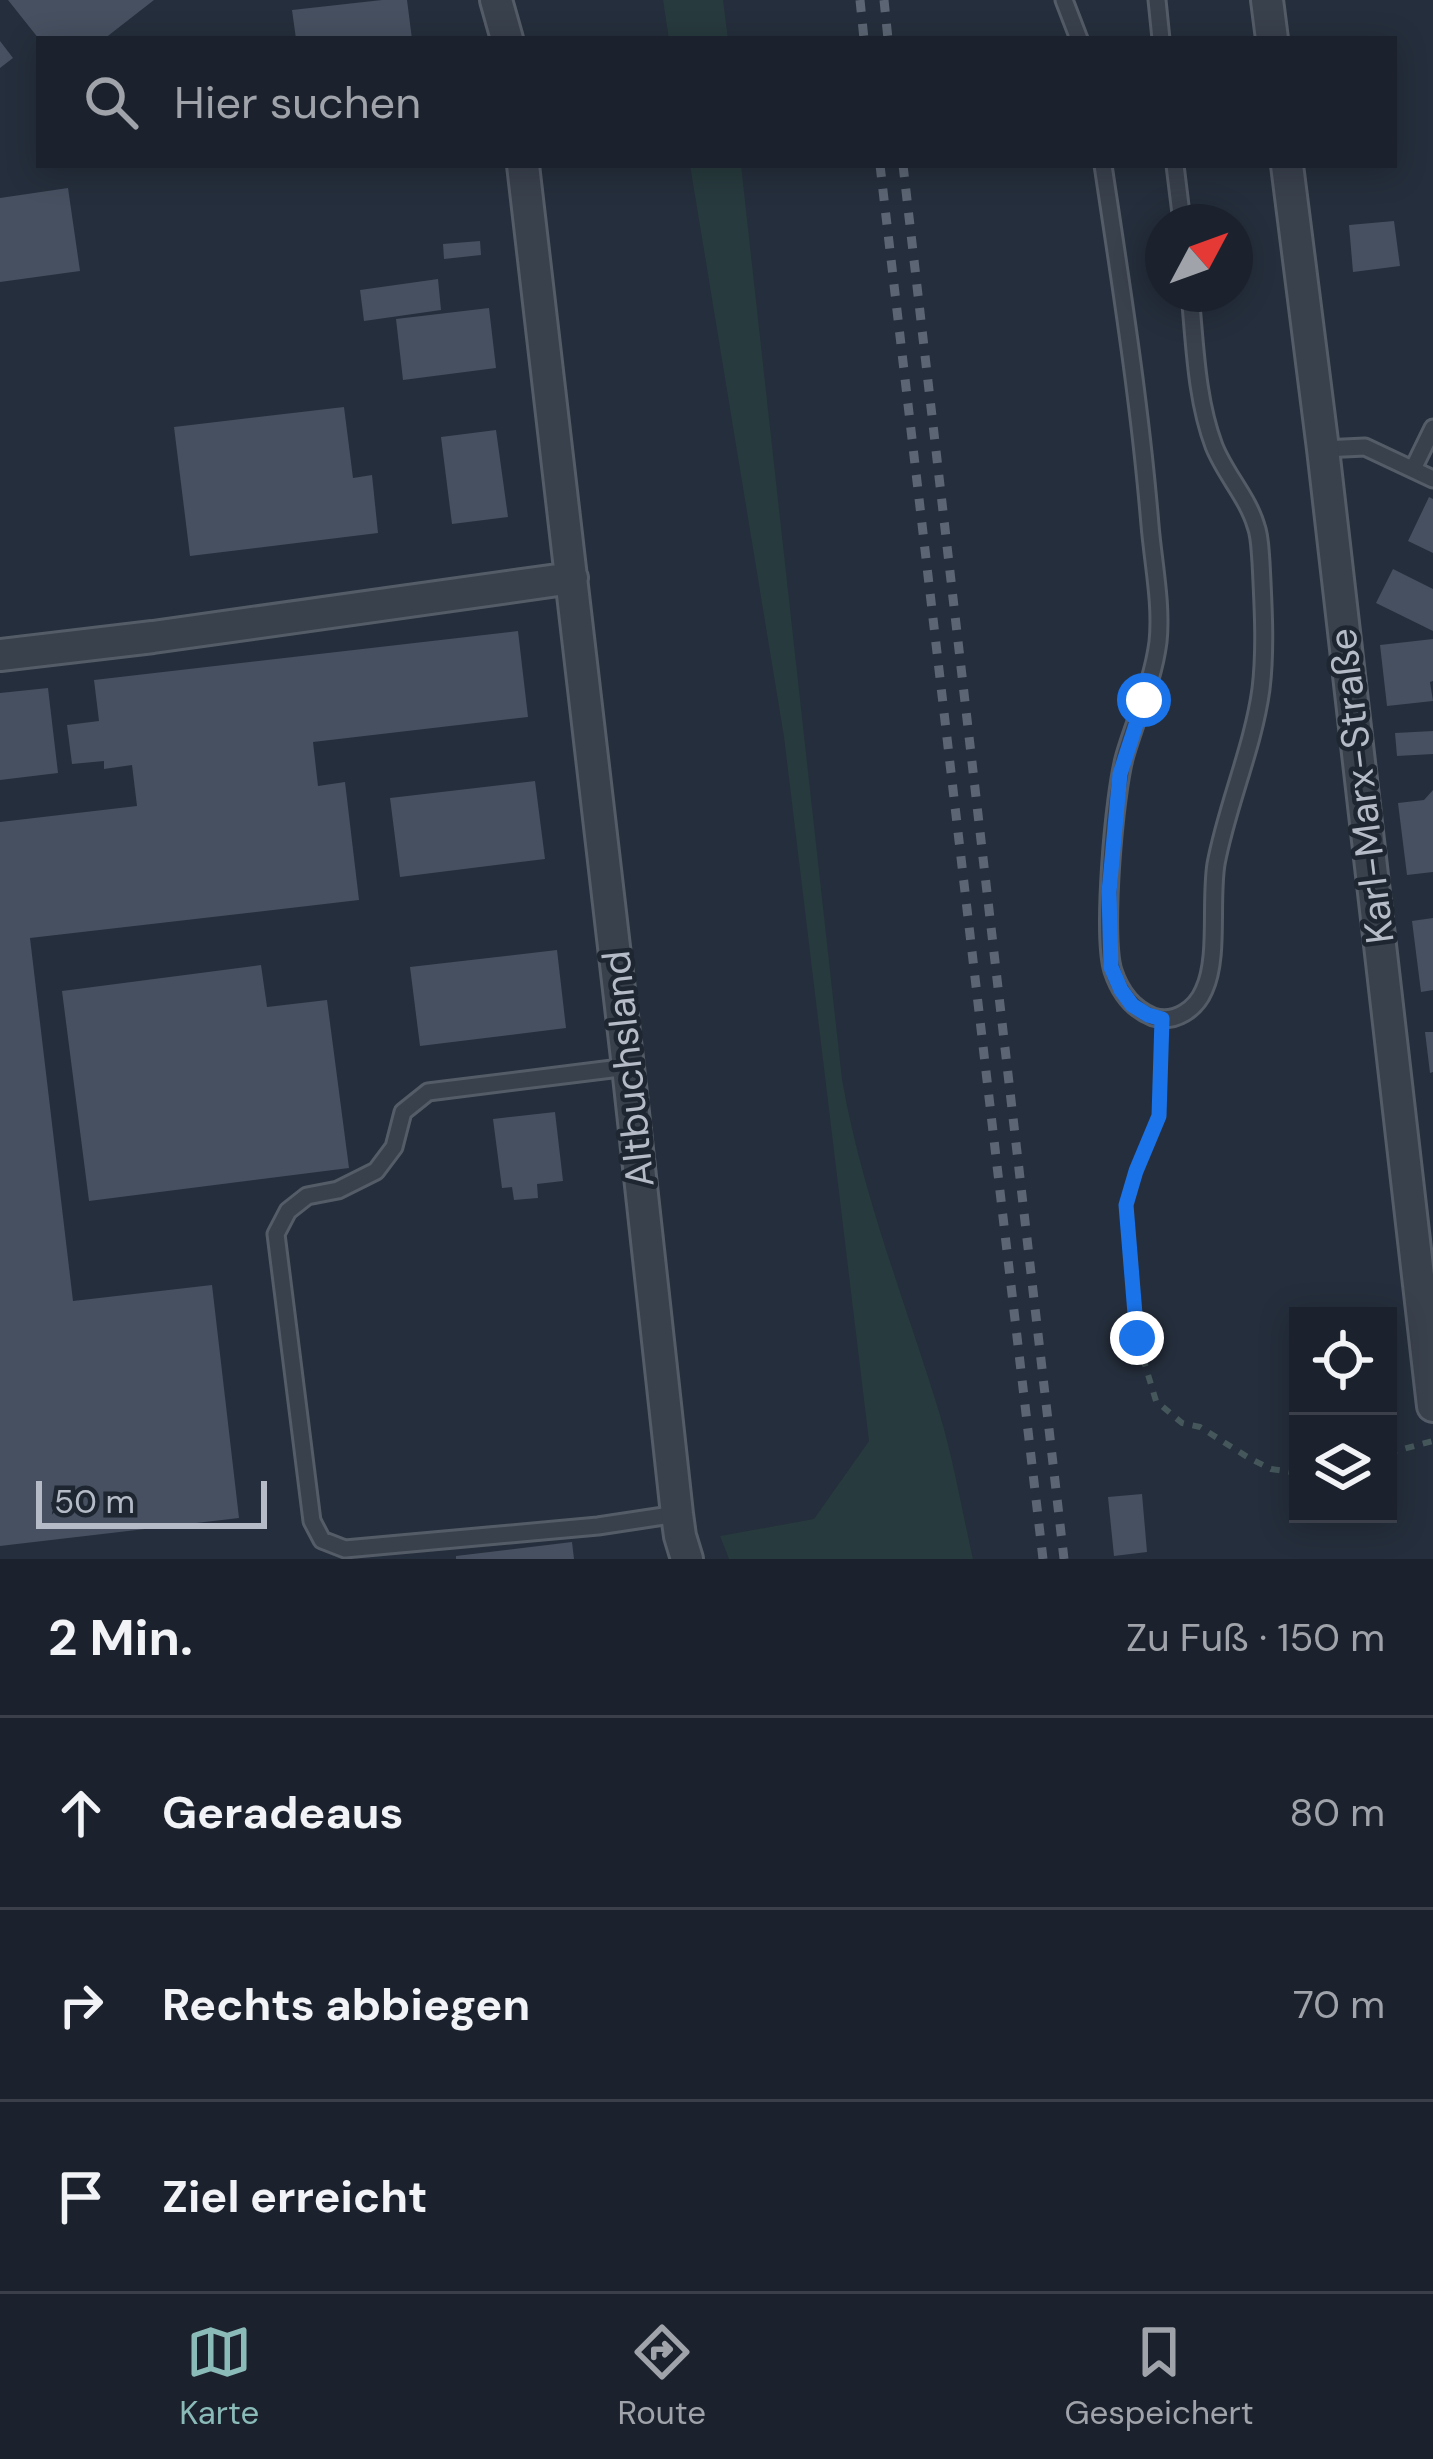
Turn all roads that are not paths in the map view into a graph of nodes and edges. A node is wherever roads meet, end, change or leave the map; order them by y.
1 (496, 0) edge
2 (1064, 0) edge
3 (1157, 0) edge
4 (1267, 0) edge
5 (506, 36) edge
6 (1077, 36) edge
7 (1161, 36) edge
8 (1272, 36) edge
9 (523, 168) edge
10 (1103, 168) edge
11 (1175, 168) edge
12 (1287, 168) edge
13 (1180, 204) edge
14 (1192, 312) edge
15 (1433, 428) edge
16 (1322, 449) junction
17 (1414, 469) junction
18 (1433, 479) edge
19 (572, 578) junction
20 (0, 655) edge
21 (628, 1067) junction
22 (1433, 1406) edge
23 (676, 1514) junction
24 (687, 1559) edge

1 - 5 street
2 - 6 lane
3 - 7 lane
4 - 8 street
9 - 19 street, Altbuchsland
10 - 14 lane
11 - 13 lane
12 - 16 street, Karl-Marx-Straße
15 - 17 lane
16 - 17 lane
16 - 22 street, Karl-Marx-Straße
17 - 18 lane
19 - 20 street
19 - 21 street, Altbuchsland
21 - 23 street, Altbuchsland
21 - 23 lane
23 - 24 street, Altbuchsland

